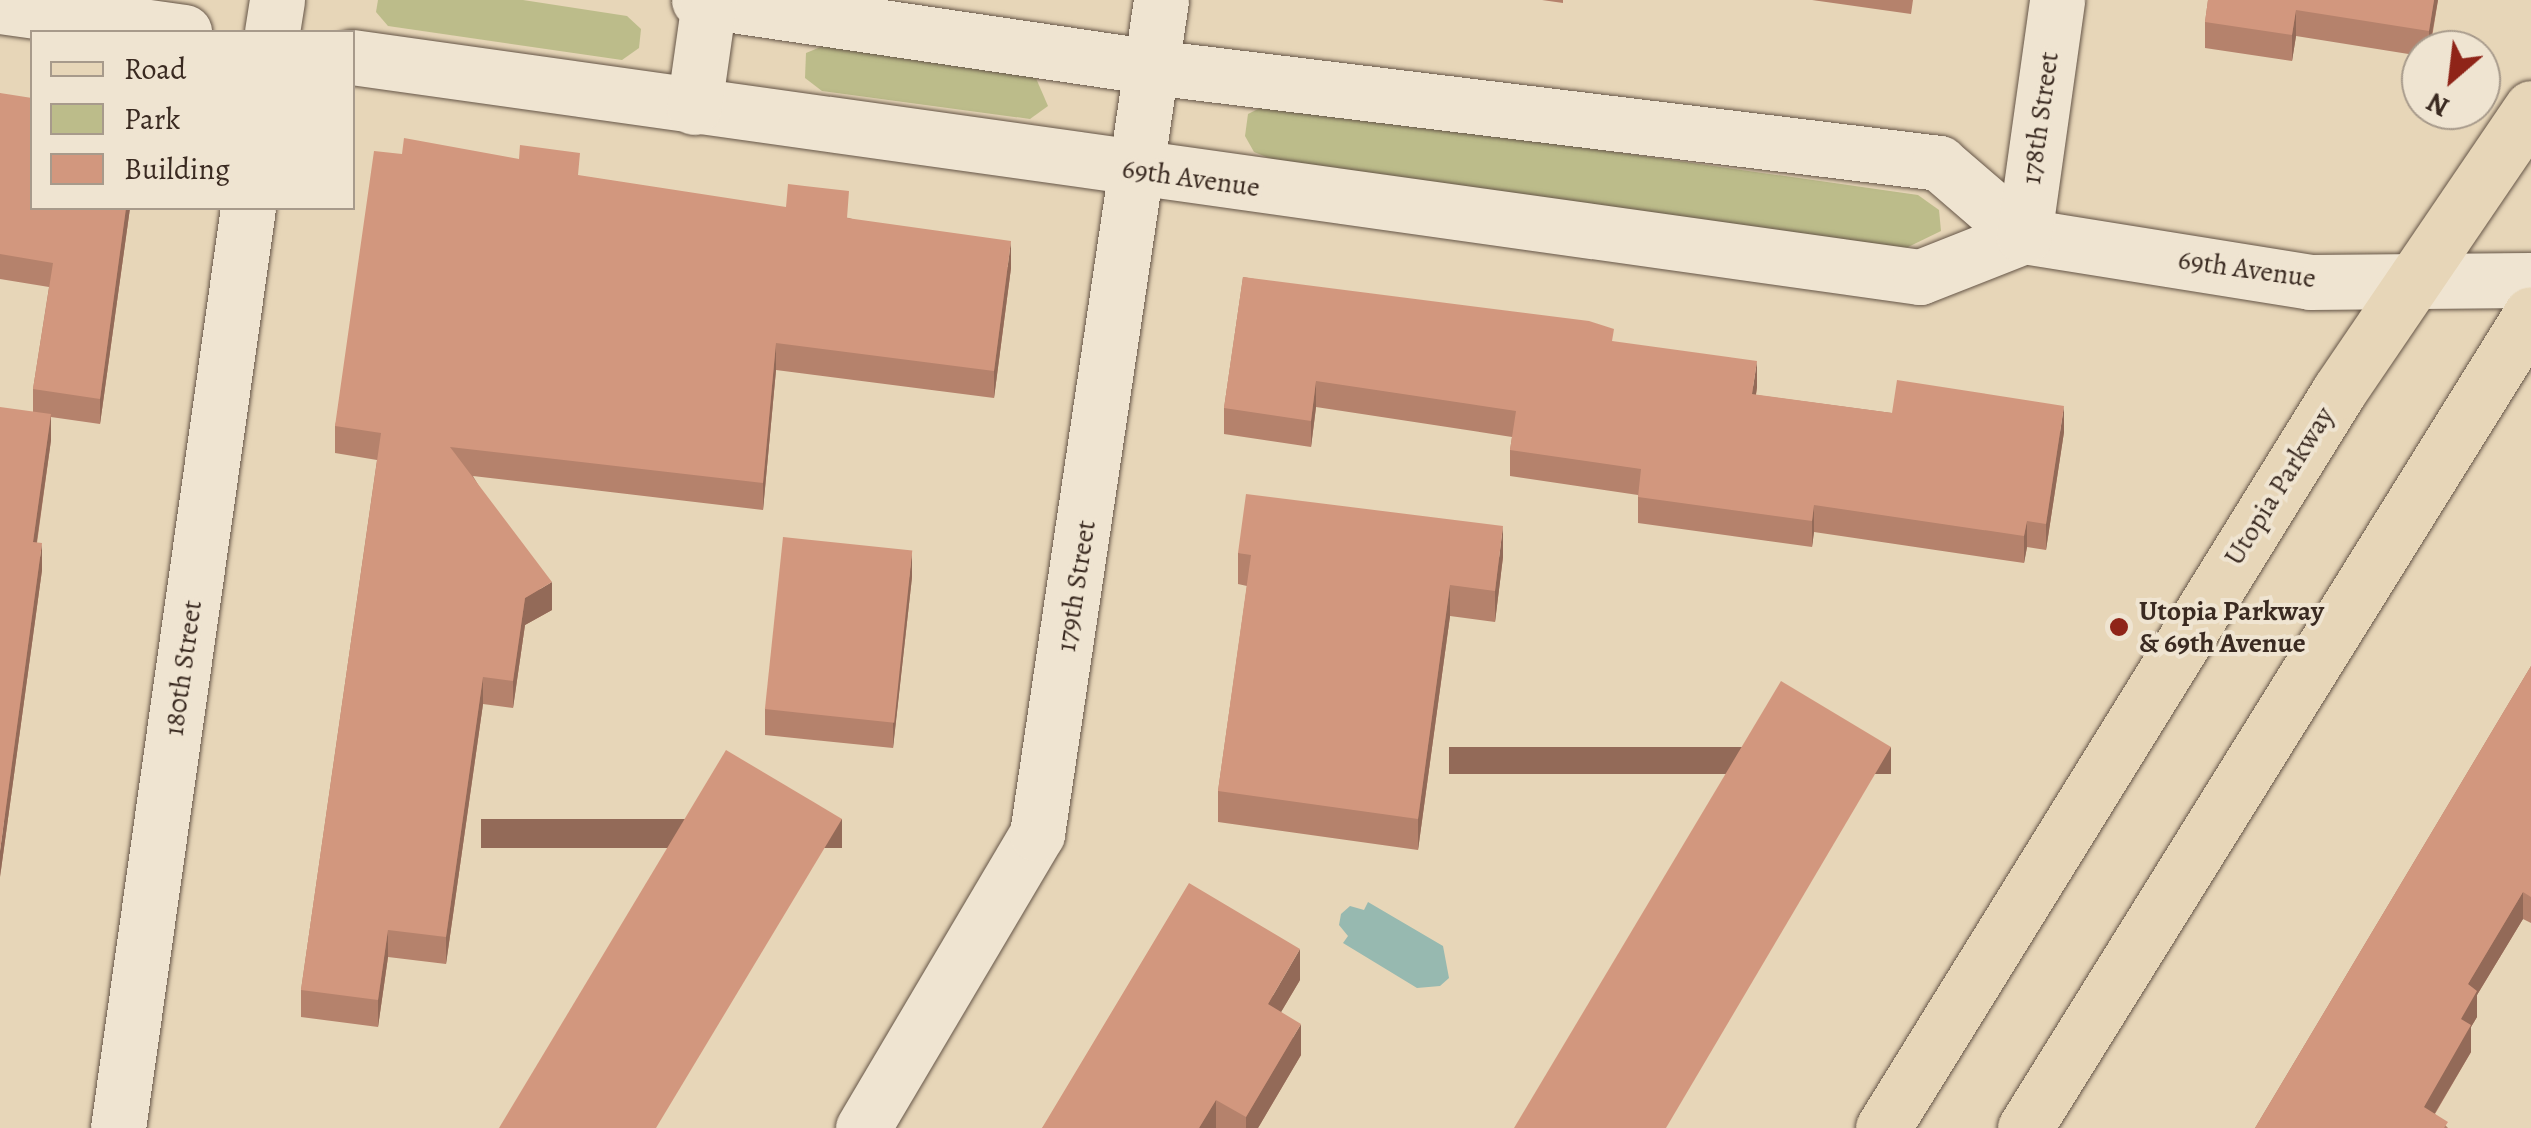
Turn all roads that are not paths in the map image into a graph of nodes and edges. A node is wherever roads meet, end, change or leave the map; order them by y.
1 (277, 0) edge
2 (1161, 0) edge
3 (2057, 0) edge
4 (704, 1) edge
5 (0, 6) edge
6 (170, 30) edge
7 (272, 30) edge
8 (355, 57) edge
9 (1152, 67) junction
10 (694, 107) junction
11 (2531, 108) edge
12 (1136, 172) junction
13 (248, 210) edge
14 (2024, 236) junction
15 (2410, 279) junction
16 (2531, 280) edge
17 (2531, 314) edge
18 (118, 1128) edge
19 (863, 1128) edge
20 (1883, 1128) edge
21 (2025, 1128) edge

1 - 7 street
2 - 9 street, 179th Street
3 - 14 street, 178th Street
4 - 9 street
4 - 10 street
5 - 6 street
8 - 10 street, 69th Avenue
9 - 12 street, 179th Street
9 - 14 street
10 - 12 street, 69th Avenue
11 - 15 main road, Utopia Parkway
12 - 14 street, 69th Avenue
12 - 19 street, 179th Street
13 - 18 street, 180th Street
14 - 15 street, 69th Avenue
15 - 16 street, 69th Avenue
15 - 20 main road, Utopia Parkway
17 - 21 main road

